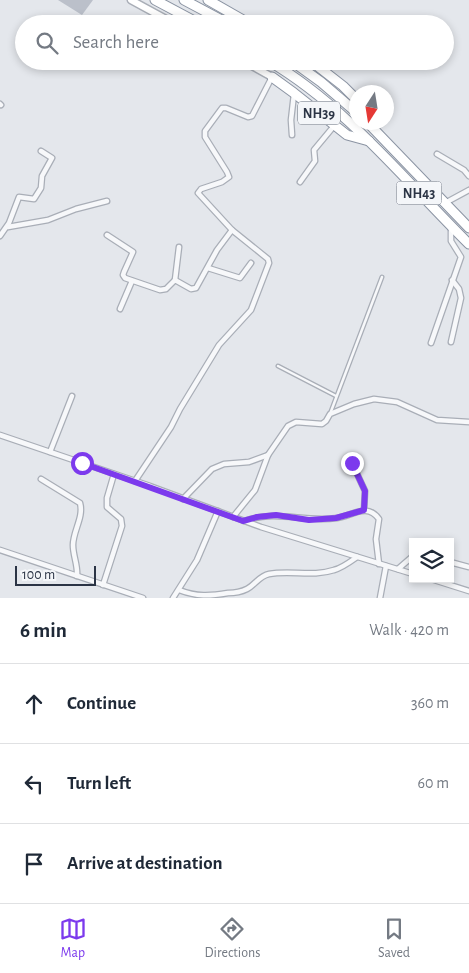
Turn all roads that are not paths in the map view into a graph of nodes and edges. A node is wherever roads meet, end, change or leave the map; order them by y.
1 (131, 0) edge
2 (155, 0) edge
3 (184, 0) edge
4 (208, 0) edge
5 (158, 15) edge
6 (183, 15) edge
7 (212, 15) edge
8 (234, 15) edge
9 (259, 70) edge
10 (283, 70) edge
11 (304, 70) edge
12 (323, 70) edge
13 (272, 77) junction
14 (349, 92) edge
15 (294, 93) junction
16 (349, 106) edge
17 (334, 126) junction
18 (378, 130) edge
19 (292, 135) dead end
20 (369, 142) junction
21 (41, 151) dead end
22 (437, 154) dead end
23 (469, 176) edge
24 (300, 182) dead end
25 (469, 190) edge
26 (107, 201) dead end
27 (445, 203) junction
28 (8, 226) junction
29 (451, 227) junction
30 (469, 228) edge
31 (232, 230) junction
32 (107, 235) dead end
33 (0, 236) edge
34 (469, 244) edge
35 (179, 247) dead end
36 (251, 263) dead end
37 (208, 268) junction
38 (382, 277) dead end
39 (132, 280) junction
40 (175, 280) junction
41 (452, 280) junction
42 (120, 309) dead end
43 (451, 342) dead end
44 (431, 343) dead end
45 (278, 366) dead end
46 (72, 396) dead end
47 (337, 396) junction
48 (330, 414) junction
49 (469, 422) edge
50 (0, 435) edge
51 (50, 452) junction
52 (268, 455) junction
53 (352, 463) dead end
54 (114, 474) junction
55 (41, 479) dead end
56 (135, 481) junction
57 (184, 498) junction
58 (364, 510) junction
59 (218, 511) junction
60 (233, 517) junction
61 (243, 521) junction
62 (0, 550) edge
63 (357, 557) junction
64 (409, 560) edge
65 (454, 563) edge
66 (379, 564) junction
67 (386, 566) junction
68 (469, 567) edge
69 (398, 570) junction
70 (409, 573) edge
71 (77, 576) junction
72 (444, 583) edge
73 (103, 585) junction
74 (179, 590) junction
75 (469, 591) edge
76 (142, 598) edge
77 (173, 598) edge
78 (380, 598) edge

1 - 5 street
2 - 6 highway
3 - 7 highway
4 - 8 highway
9 - 13 street, NH39
10 - 20 highway, NH43
11 - 16 highway
12 - 14 highway, NH39
13 - 15 highway, NH39
13 - 31 street
15 - 17 highway, NH39
15 - 19 street
17 - 20 highway, NH39
17 - 24 street
18 - 27 highway, NH43
20 - 29 highway, NH43
21 - 28 street
22 - 23 street
25 - 27 street
26 - 28 street
27 - 30 highway, NH43
28 - 33 street
29 - 34 highway, NH43
29 - 41 street
31 - 37 street
31 - 56 street
32 - 39 street
35 - 40 street
36 - 37 street
37 - 40 street
38 - 47 lane
39 - 40 street
39 - 42 street
41 - 43 street
41 - 44 street
45 - 47 lane
46 - 51 street
47 - 48 lane
48 - 49 street
48 - 52 street
50 - 51 street
51 - 54 street
52 - 57 street
52 - 60 street
53 - 58 street
54 - 56 street
54 - 73 street
55 - 71 street
56 - 57 street
57 - 59 street
58 - 61 street
58 - 66 street
59 - 60 street
59 - 74 street
60 - 61 street
61 - 63 street
62 - 71 street
63 - 66 street
63 - 74 street
64 - 69 street
65 - 68 street
66 - 67 street
67 - 69 street
67 - 78 street
69 - 70 street
71 - 73 street
72 - 75 street
73 - 76 street
74 - 77 street

